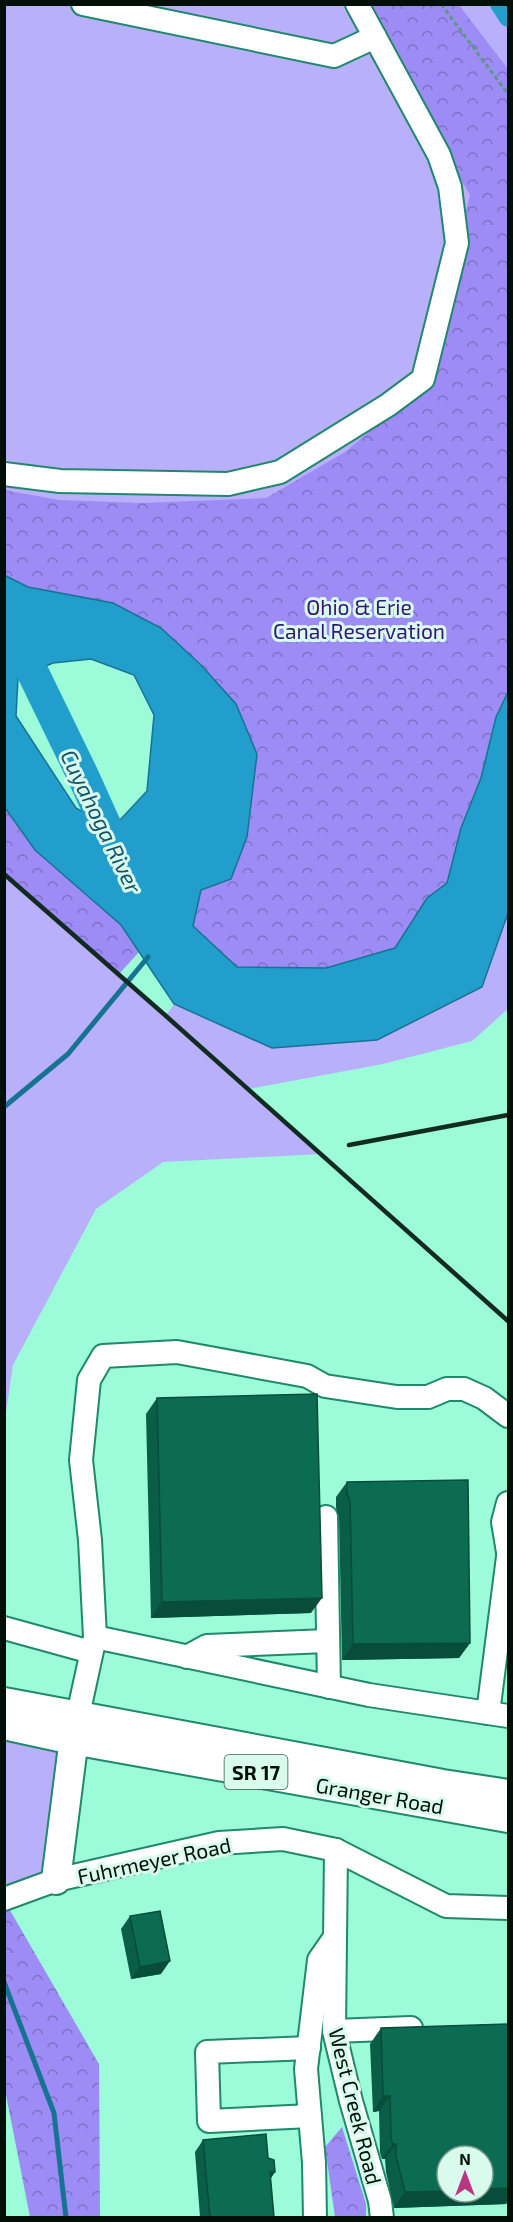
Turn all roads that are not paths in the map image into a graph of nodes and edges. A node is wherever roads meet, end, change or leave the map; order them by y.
1 (84, 4) edge
2 (357, 4) edge
3 (375, 37) junction
4 (4, 474) edge
5 (508, 1416) edge
6 (508, 1503) edge
7 (326, 1517) dead end
8 (508, 1555) edge
9 (4, 1628) edge
10 (327, 1641) junction
11 (93, 1645) junction
12 (187, 1657) junction
13 (329, 1687) junction
14 (4, 1702) edge
15 (498, 1714) edge
16 (4, 1725) edge
17 (75, 1727) junction
18 (508, 1794) edge
19 (508, 1818) edge
20 (336, 1850) junction
21 (56, 1880) junction
22 (4, 1899) edge
23 (508, 1908) edge
24 (335, 1936) junction
25 (427, 2028) edge
26 (334, 2031) junction
27 (309, 2048) junction
28 (310, 2116) junction
29 (315, 2217) edge
30 (382, 2217) edge

1 - 3 street
2 - 3 street
3 - 4 street
5 - 11 street
6 - 8 street
7 - 10 street
8 - 15 street
9 - 11 street
10 - 12 street
10 - 13 street
11 - 12 street
11 - 17 street
12 - 13 street
13 - 15 street
14 - 17 main road, Granger Road / SR 17
16 - 17 main road, Granger Road / SR 17
17 - 18 main road, Granger Road / SR 17
17 - 19 main road, Granger Road / SR 17
17 - 21 main road
20 - 21 street, Fuhrmeyer Road
20 - 23 street, Fuhrmeyer Road
20 - 24 street, West Creek Road
21 - 22 street, Fuhrmeyer Road
24 - 26 street, West Creek Road
24 - 27 street
25 - 26 street
26 - 30 street, West Creek Road
27 - 28 street
27 - 28 street
28 - 29 street

